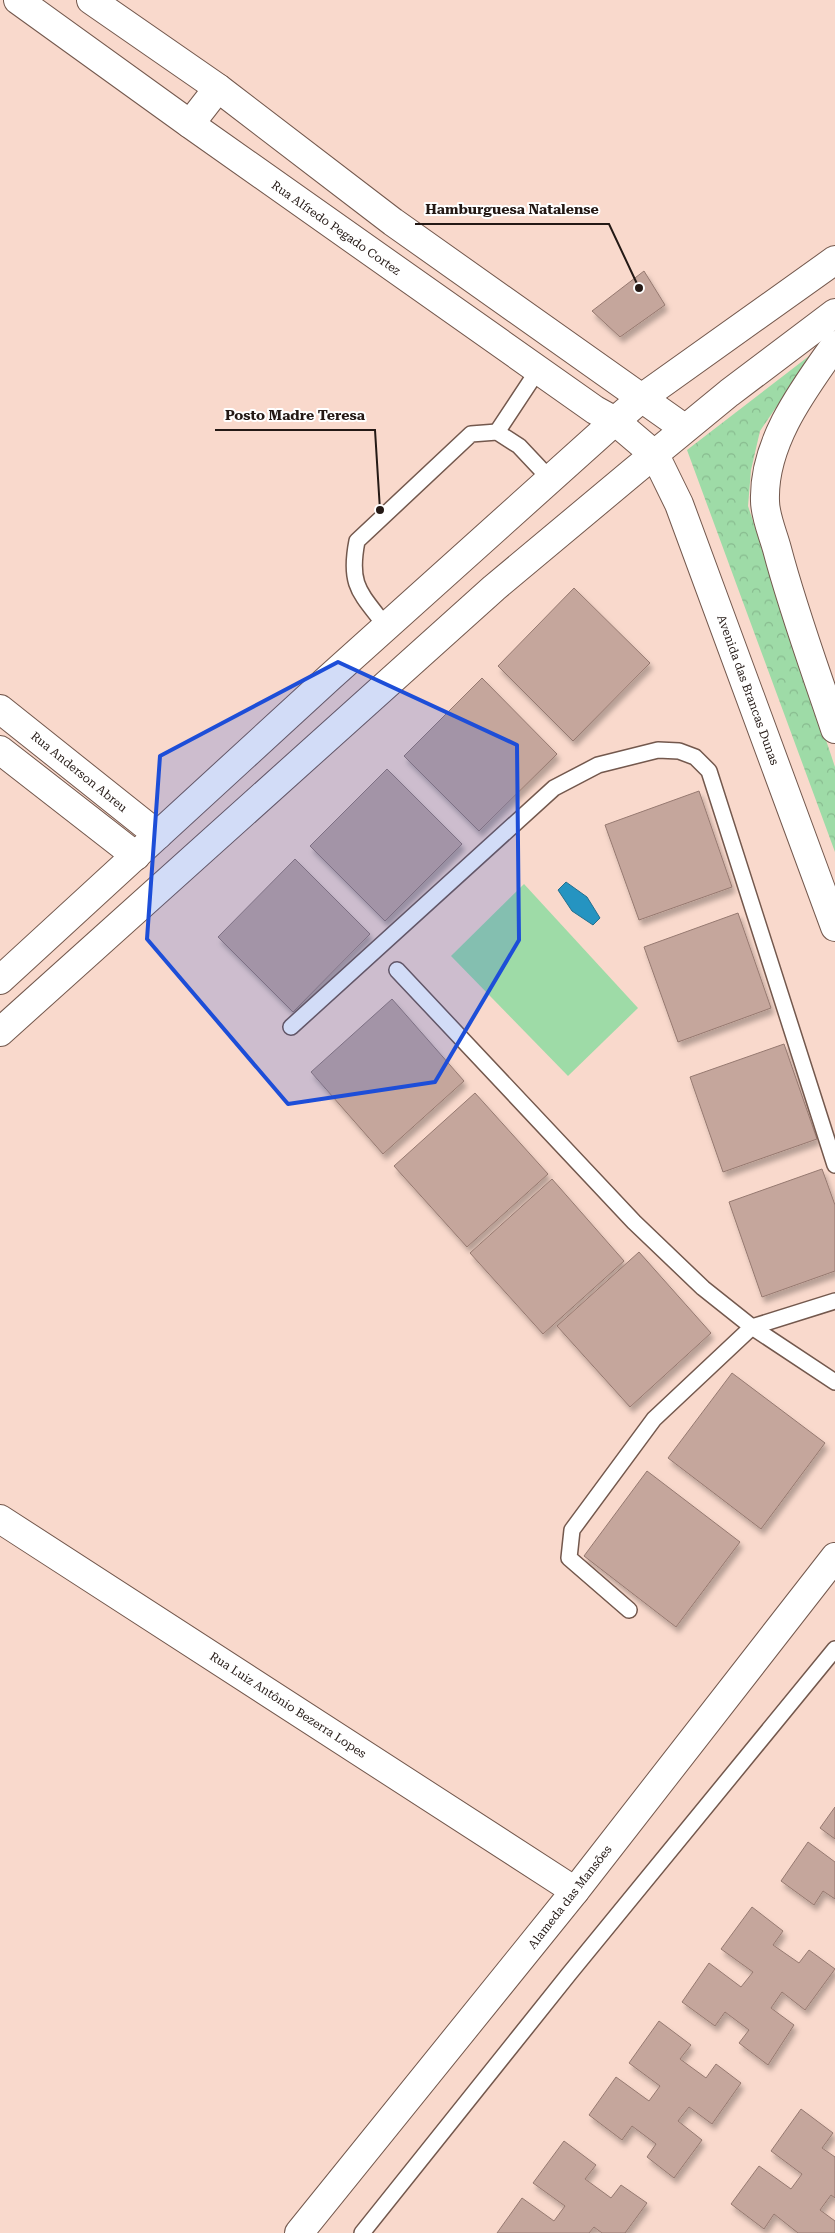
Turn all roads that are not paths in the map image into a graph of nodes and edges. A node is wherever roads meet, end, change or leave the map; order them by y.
1 (18, 0) edge
2 (91, 0) edge
3 (139, 34) junction
4 (116, 70) junction
5 (218, 88) junction
6 (190, 124) junction
7 (835, 260) edge
8 (835, 313) edge
9 (835, 345) edge
10 (538, 370) junction
11 (643, 397) junction
12 (615, 421) junction
13 (684, 428) junction
14 (496, 432) junction
15 (655, 455) junction
16 (551, 480) junction
17 (387, 628) junction
18 (0, 709) edge
19 (835, 729) edge
20 (0, 750) edge
21 (158, 835) junction
22 (136, 856) junction
23 (834, 923) edge
24 (397, 970) dead end
25 (0, 980) edge
26 (291, 1027) dead end
27 (0, 1032) edge
28 (835, 1165) edge
29 (835, 1302) edge
30 (752, 1328) junction
31 (835, 1382) edge
32 (0, 1519) edge
33 (835, 1557) edge
34 (629, 1610) dead end
35 (835, 1648) edge
36 (575, 1891) junction
37 (300, 2233) edge
38 (362, 2233) edge

1 - 4 street, Rua Alfredo Pegado Cortez
2 - 3 street
3 - 4 street
3 - 5 street
4 - 6 street, Rua Alfredo Pegado Cortez
5 - 6 street
5 - 11 street
6 - 10 street, Rua Alfredo Pegado Cortez
7 - 11 street
8 - 13 street
9 - 19 street
10 - 12 street, Rua Alfredo Pegado Cortez
10 - 14 lane
11 - 12 street
11 - 13 street
12 - 15 street, Rua Alfredo Pegado Cortez
12 - 16 street
13 - 15 street
14 - 16 lane
14 - 17 lane
15 - 23 street, Avenida das Brancas Dunas
15 - 27 street
16 - 17 street
17 - 21 street
18 - 21 street, Rua Anderson Abreu
20 - 22 street
21 - 22 street
22 - 25 street
24 - 30 lane
26 - 28 lane
29 - 30 lane
30 - 31 lane
30 - 34 lane
32 - 36 street, Rua Luiz Antônio Bezerra Lopes
33 - 36 street, Alameda das Mansões
35 - 38 lane
36 - 37 street, Alameda das Mansões

